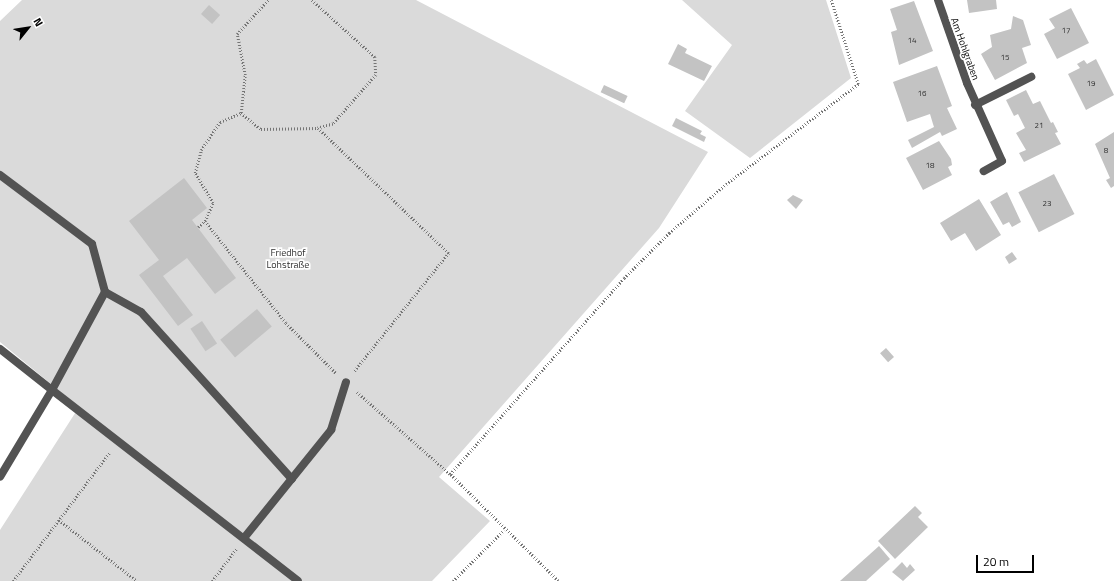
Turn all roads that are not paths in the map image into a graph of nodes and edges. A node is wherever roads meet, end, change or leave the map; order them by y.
1 (938, 0) edge
2 (1031, 77) dead end
3 (975, 105) junction
4 (984, 171) dead end
5 (0, 175) edge
6 (105, 292) junction
7 (0, 349) edge
8 (346, 382) road end
9 (52, 390) junction
10 (0, 476) edge
11 (292, 479) junction
12 (244, 538) junction
13 (298, 581) edge

1 - 3 street, Am Hohlgraben
2 - 3 street
3 - 4 street, Am Hohlgraben
5 - 6 street
6 - 9 street
6 - 11 street
7 - 9 street
8 - 11 street
9 - 10 street
9 - 12 street
11 - 12 street
12 - 13 street

